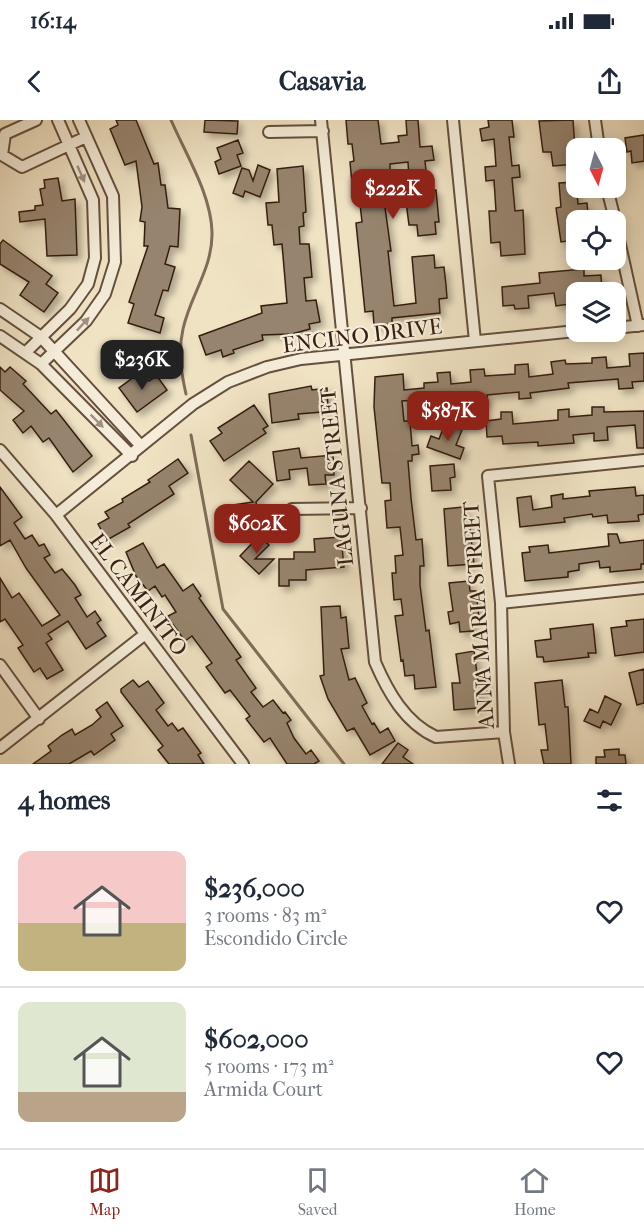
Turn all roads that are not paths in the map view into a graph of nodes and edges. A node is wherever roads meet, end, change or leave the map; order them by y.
1 (36, 120) edge
2 (58, 120) edge
3 (79, 120) edge
4 (453, 120) edge
5 (595, 120) edge
6 (322, 126) edge
7 (269, 132) dead end
8 (86, 137) junction
9 (598, 138) edge
10 (68, 145) junction
11 (626, 265) edge
12 (0, 309) edge
13 (641, 325) edge
14 (626, 327) edge
15 (566, 332) edge
16 (0, 336) edge
17 (41, 337) junction
18 (476, 341) junction
19 (55, 351) junction
20 (25, 353) junction
21 (343, 354) junction
22 (41, 364) junction
23 (141, 446) junction
24 (0, 450) edge
25 (132, 456) junction
26 (644, 460) edge
27 (361, 508) junction
28 (292, 509) dead end
29 (56, 515) junction
30 (644, 588) edge
31 (501, 603) junction
32 (144, 635) junction
33 (0, 665) edge
34 (39, 719) junction
35 (504, 732) junction
36 (0, 748) edge
37 (243, 764) edge
38 (509, 764) edge

1 - 10 street
2 - 10 street
3 - 8 street
4 - 18 street
5 - 9 street
6 - 7 street
6 - 21 street, LAGUNA STREET
8 - 10 street
19 -> 8 street
10 -> 17 street
11 - 13 street
12 - 17 street
13 - 14 street
15 - 18 street, ENCINO DRIVE
16 - 20 street
17 - 19 street
17 - 20 street
18 - 21 street, ENCINO DRIVE
19 - 22 street
19 - 23 street
20 - 22 street
21 - 23 street, ENCINO DRIVE
21 - 27 street, LAGUNA STREET
22 -> 25 street
23 - 25 street, ENCINO DRIVE
24 - 29 street, EL CAMINITO
25 - 29 street, ENCINO DRIVE
26 - 31 street, ANNA MARIA STREET
27 - 28 street
27 - 35 street, LAGUNA STREET
29 - 32 street, EL CAMINITO
30 - 31 street
31 - 35 street, ANNA MARIA STREET
32 - 34 street
32 - 37 street, EL CAMINITO
33 - 34 street
34 - 36 street
35 - 38 street, ANNA MARIA STREET

